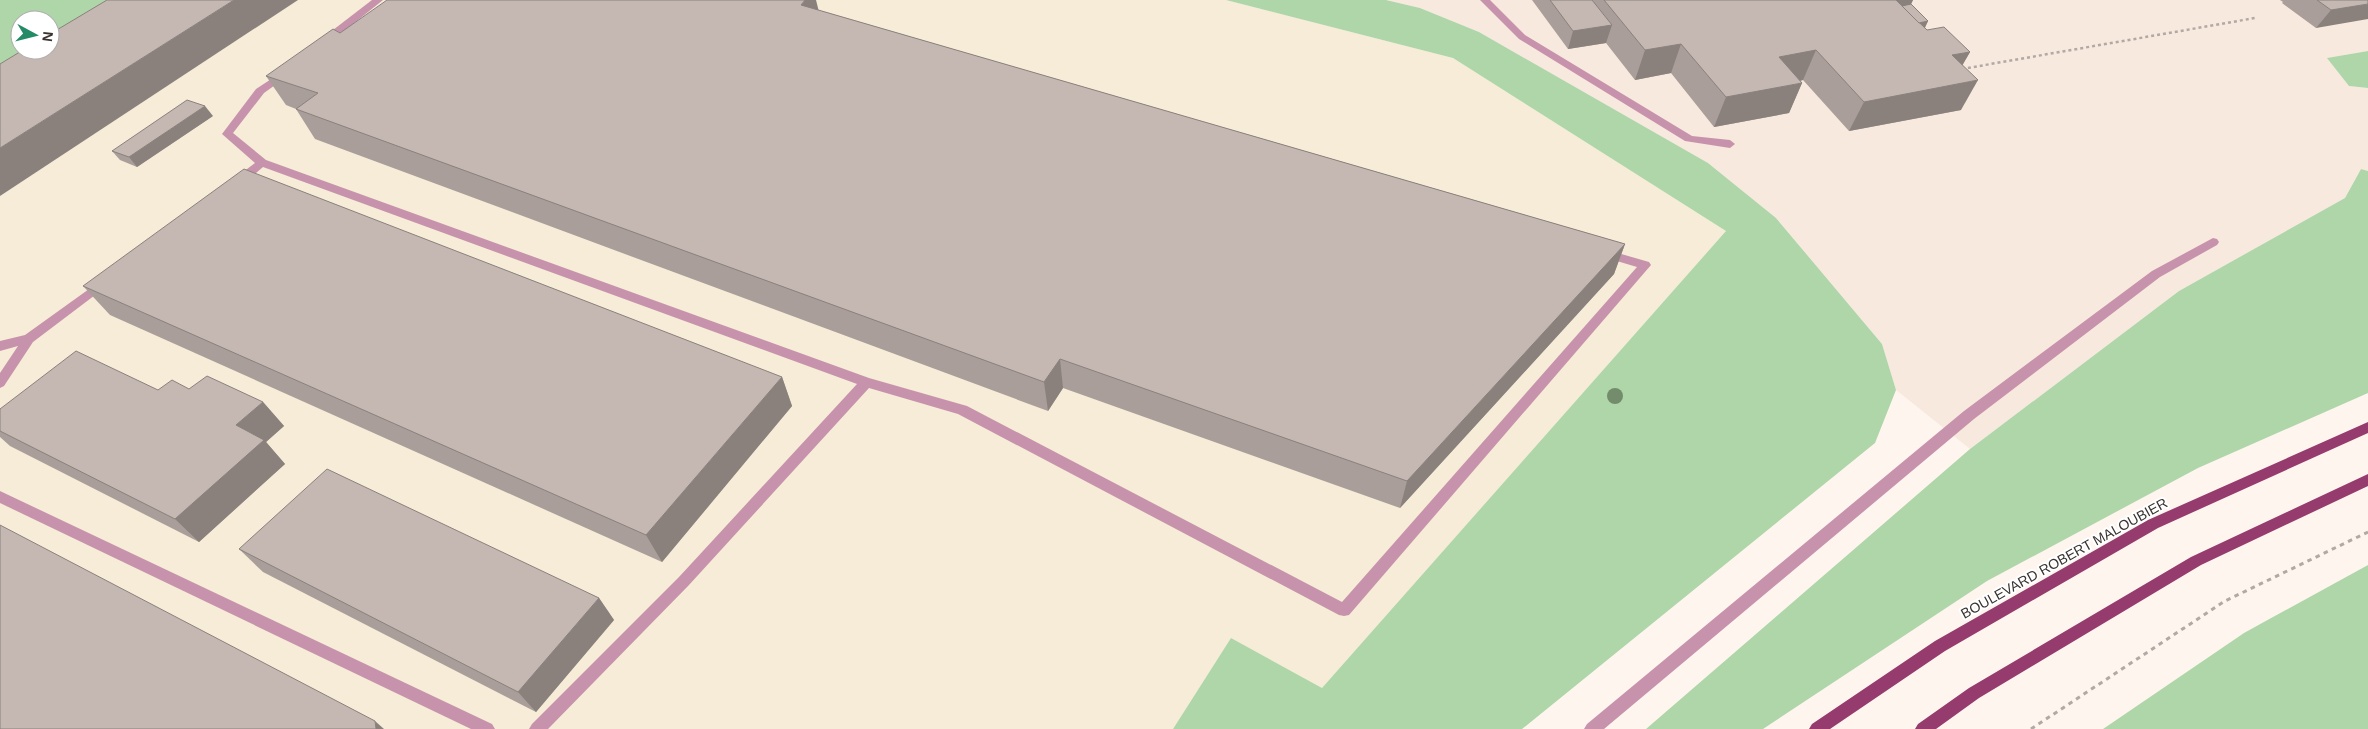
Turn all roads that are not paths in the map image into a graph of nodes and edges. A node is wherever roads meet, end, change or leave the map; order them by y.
1 (378, 0) edge
2 (1485, 0) edge
3 (315, 49) edge
4 (292, 67) edge
5 (1730, 144) dead end
6 (262, 163) junction
7 (231, 187) edge
8 (2212, 242) dead end
9 (1588, 248) edge
10 (114, 274) edge
11 (29, 339) junction
12 (0, 346) edge
13 (866, 382) junction
14 (0, 383) edge
15 (2368, 427) edge
16 (2368, 480) edge
17 (0, 496) edge
18 (487, 729) edge
19 (536, 729) edge
20 (1592, 729) edge
21 (1817, 729) edge
22 (1923, 729) edge

1 - 3 lane
2 - 5 lane
4 - 6 lane
6 - 7 lane
6 - 13 lane
8 - 20 lane
9 - 13 lane
10 - 11 lane
11 - 12 lane
11 - 14 lane
13 - 19 lane
15 - 21 main road, BOULEVARD ROBERT MALOUBIER
16 - 22 main road
17 - 18 lane

